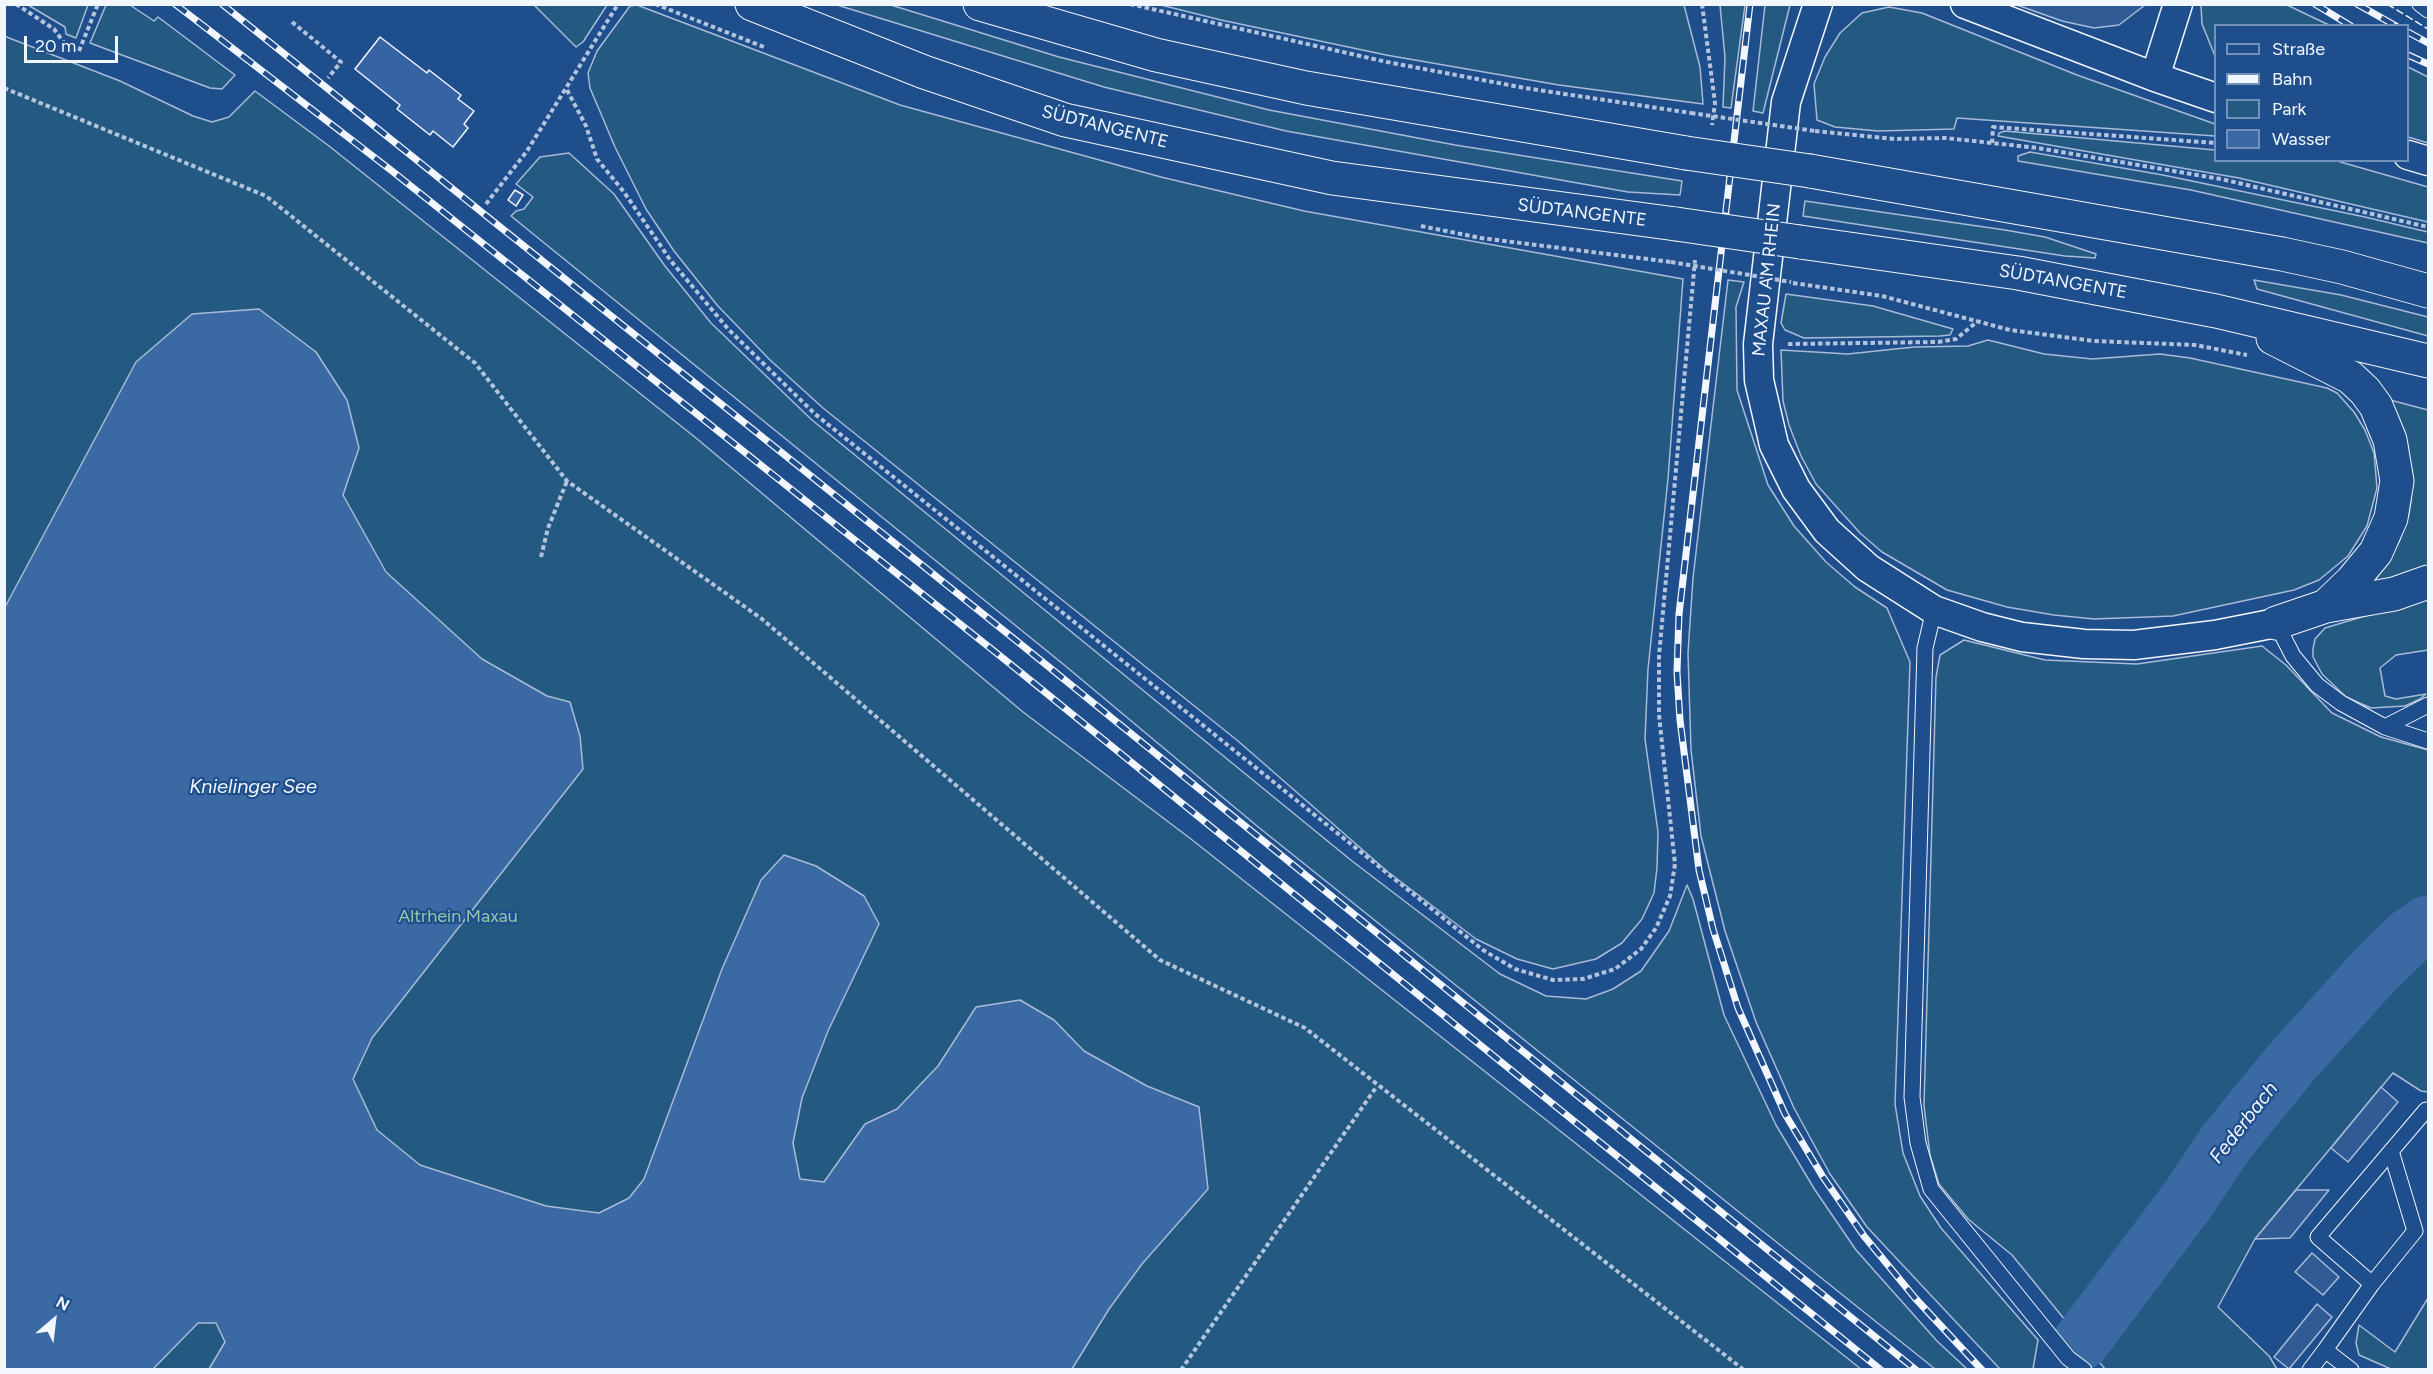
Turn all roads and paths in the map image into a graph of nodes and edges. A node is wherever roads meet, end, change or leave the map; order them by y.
1 (16, 4) edge
2 (98, 4) edge
3 (618, 4) edge
4 (752, 4) edge
5 (980, 4) edge
6 (1130, 4) edge
7 (1702, 4) edge
8 (1818, 4) edge
9 (1965, 4) edge
10 (2178, 4) edge
11 (2420, 4) edge
12 (2428, 10) edge
13 (292, 22) dead end
14 (67, 47) dead end
15 (79, 51) dead end
16 (2155, 77) junction
17 (328, 78) dead end
18 (4, 88) edge
19 (567, 90) junction
20 (2214, 97) edge
21 (1712, 126) dead end
22 (1992, 143) junction
23 (2214, 143) edge
24 (2409, 155) edge
25 (2428, 161) edge
26 (486, 204) dead end
27 (2428, 227) edge
28 (1695, 256) dead end
29 (1671, 262) dead end
30 (2428, 291) edge
31 (2216, 311) junction
32 (1977, 321) junction
33 (1758, 344) junction
34 (2251, 356) dead end
35 (2428, 361) edge
36 (567, 482) junction
37 (541, 557) dead end
38 (2428, 582) edge
39 (2326, 606) junction
40 (1934, 610) junction
41 (2276, 623) junction
42 (2428, 705) edge
43 (2385, 727) junction
44 (2428, 741) edge
45 (1377, 1086) junction
46 (2428, 1110) edge
47 (2391, 1151) junction
48 (2372, 1284) junction
49 (2325, 1350) junction
50 (2064, 1364) edge
51 (1181, 1370) edge
52 (1744, 1370) edge
53 (2084, 1370) edge
54 (2310, 1370) edge
55 (2351, 1370) edge

1 - 14 path
2 - 15 path
3 - 19 path
4 - 31 highway, SÜDTANGENTE, bridge
5 - 30 highway, bridge
6 - 22 path, bridge
7 - 21 path
8 - 33 street, MAXAU AM RHEIN
9 - 16 street
10 - 16 street
11 - 12 lane
13 - 17 path
16 - 20 street
18 - 36 path
19 - 26 path
19 - 28 path
22 - 23 path
22 - 27 path
24 - 25 street
29 - 32 path, bridge
31 - 35 highway, SÜDTANGENTE
31 - 39 highway
32 - 33 path
32 - 34 path
33 - 40 street, MAXAU AM RHEIN
36 - 37 path
36 - 45 path
38 - 39 highway
39 - 41 highway
40 - 41 street, MAXAU AM RHEIN
40 - 50 lane
41 - 43 lane
42 - 43 lane
43 - 44 lane
45 - 51 path
45 - 52 path
46 - 47 lane
47 - 48 lane
47 - 48 lane
48 - 49 lane
49 - 54 lane
49 - 55 lane
50 - 53 lane

